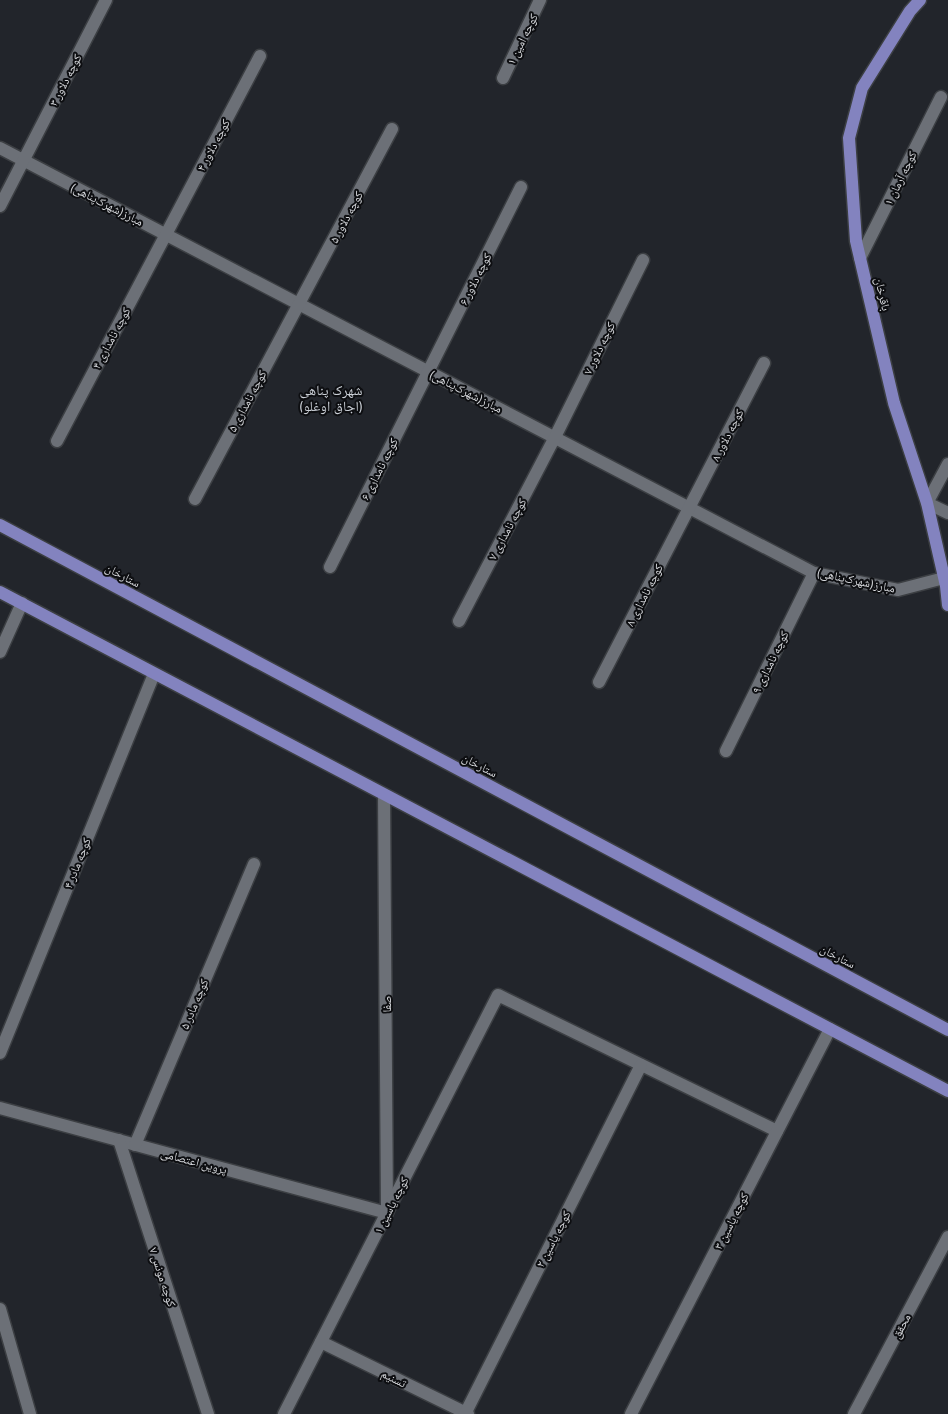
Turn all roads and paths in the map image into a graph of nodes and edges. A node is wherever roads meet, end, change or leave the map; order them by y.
1 (106, 0) edge
2 (540, 0) edge
3 (920, 0) edge
4 (260, 56) dead end
5 (503, 78) dead end
6 (941, 97) dead end
7 (392, 129) dead end
8 (0, 148) edge
9 (23, 161) junction
10 (521, 187) dead end
11 (0, 206) edge
12 (166, 234) junction
13 (860, 258) junction
14 (642, 260) dead end
15 (299, 304) junction
16 (764, 363) dead end
17 (428, 372) junction
18 (554, 437) junction
19 (57, 441) dead end
20 (948, 464) edge
21 (195, 499) dead end
22 (927, 503) junction
23 (690, 508) junction
24 (948, 513) edge
25 (0, 525) edge
26 (330, 567) dead end
27 (814, 572) junction
28 (944, 578) junction
29 (0, 592) edge
30 (22, 604) junction
31 (948, 605) edge
32 (459, 620) dead end
33 (0, 652) edge
34 (154, 674) junction
35 (599, 682) dead end
36 (726, 751) dead end
37 (384, 795) junction
38 (254, 864) dead end
39 (830, 1029) junction
40 (948, 1029) edge
41 (0, 1053) edge
42 (641, 1065) junction
43 (948, 1091) edge
44 (0, 1108) edge
45 (777, 1131) junction
46 (119, 1140) junction
47 (135, 1145) junction
48 (387, 1213) junction
49 (948, 1238) edge
50 (0, 1309) edge
51 (321, 1342) junction
52 (30, 1414) edge
53 (208, 1414) edge
54 (284, 1414) edge
55 (466, 1414) edge
56 (631, 1414) edge
57 (854, 1414) edge

1 - 9 street, کوچه دلاور ۳
2 - 5 street, کوچه امین ۱
3 - 13 main road, باقرخان
4 - 12 street, کوچه دلاور ۴
6 - 13 street, کوچه آرمان ۱
7 - 15 street, کوچه دلاور ۵
8 - 9 street, مبارز(شهرک‌پناهی)
9 - 11 street, کوچه دلاور ۳
9 - 12 street, مبارز(شهرک‌پناهی)
10 - 17 street, کوچه دلاور ۶
12 - 15 street, مبارز(شهرک‌پناهی)
12 - 19 street, کوچه نامداری ۴
13 - 22 main road, باقرخان
14 - 18 street, کوچه دلاور ۷
15 - 17 street, مبارز(شهرک‌پناهی)
15 - 21 street, کوچه نامداری ۵
16 - 23 street, کوچه دلاور ۸
17 - 18 street, مبارز(شهرک‌پناهی)
17 - 26 street, کوچه نامداری ۶
18 - 23 street, مبارز(شهرک‌پناهی)
18 - 32 street, کوچه نامداری ۷
20 - 22 street
22 - 24 street
22 - 28 main road, باقرخان
23 - 27 street, مبارز(شهرک‌پناهی)
23 - 35 street, کوچه نامداری ۸
25 - 40 main road, ستارخان
27 - 28 street, مبارز(شهرک‌پناهی)
27 - 36 street, کوچه نامداری ۹
28 - 31 main road, باقرخان
29 - 30 main road
30 - 33 street
30 - 34 main road
34 - 37 main road
34 - 41 street, کوچه مادر ۴
37 - 39 main road
37 - 48 street, صفا
38 - 47 street, کوچه مادر ۵
39 - 43 main road
39 - 45 street, کوچه یاسین ۳
42 - 45 street
42 - 48 street, کوچه یاسین ۱
42 - 55 street, کوچه یاسین ۲
44 - 46 street, پروین اعتصامی
45 - 56 street, کوچه یاسین ۳
46 - 47 street, پروین اعتصامی
46 - 53 street, کوچه مونس ۷
47 - 48 street, پروین اعتصامی
48 - 51 street, کوچه یاسین ۱
49 - 57 street, محقق
50 - 52 street
51 - 54 street, کوچه یاسین ۱
51 - 55 street, تسنیم

